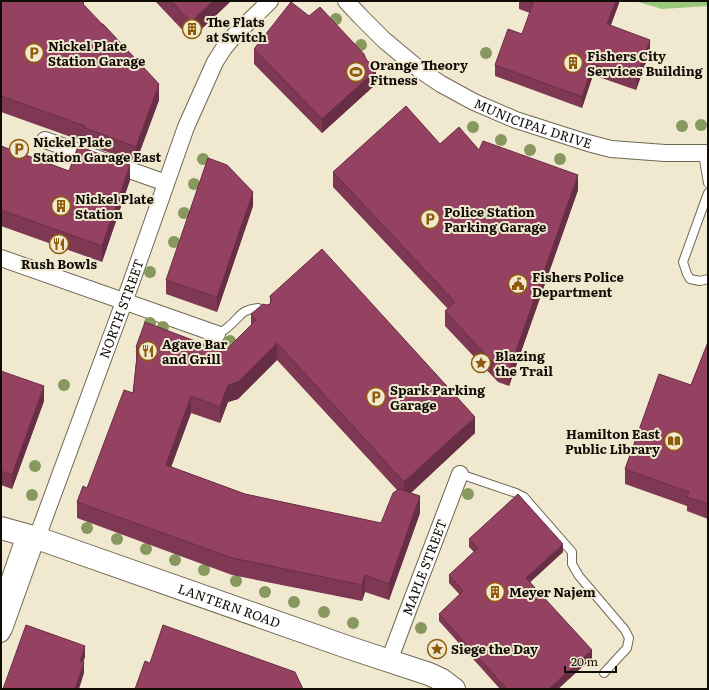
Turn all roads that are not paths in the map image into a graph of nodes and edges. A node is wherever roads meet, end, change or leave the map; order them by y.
1 (270, 1) edge
2 (346, 1) edge
3 (45, 140) dead end
4 (705, 153) edge
5 (166, 183) junction
6 (708, 183) edge
7 (708, 194) edge
8 (1, 258) edge
9 (708, 279) edge
10 (124, 302) junction
11 (266, 316) edge
12 (217, 334) joint
13 (460, 474) joint
14 (1, 528) edge
15 (31, 536) junction
16 (1, 604) edge
17 (1, 634) edge
18 (389, 661) junction
19 (604, 673) dead end
20 (454, 689) edge

1 - 5 street, NORTH STREET
2 - 4 street, MUNICIPAL DRIVE
3 - 5 street
4 - 6 lane
5 - 10 street, NORTH STREET
7 - 9 lane
8 - 10 street
10 - 12 street
10 - 15 street, NORTH STREET
11 - 12 lane
13 - 18 street, MAPLE STREET
13 - 19 lane
14 - 15 street, LANTERN ROAD
15 - 16 street, NORTH STREET
15 - 17 street, NORTH STREET
15 - 18 street, LANTERN ROAD
18 - 20 street, LANTERN ROAD

